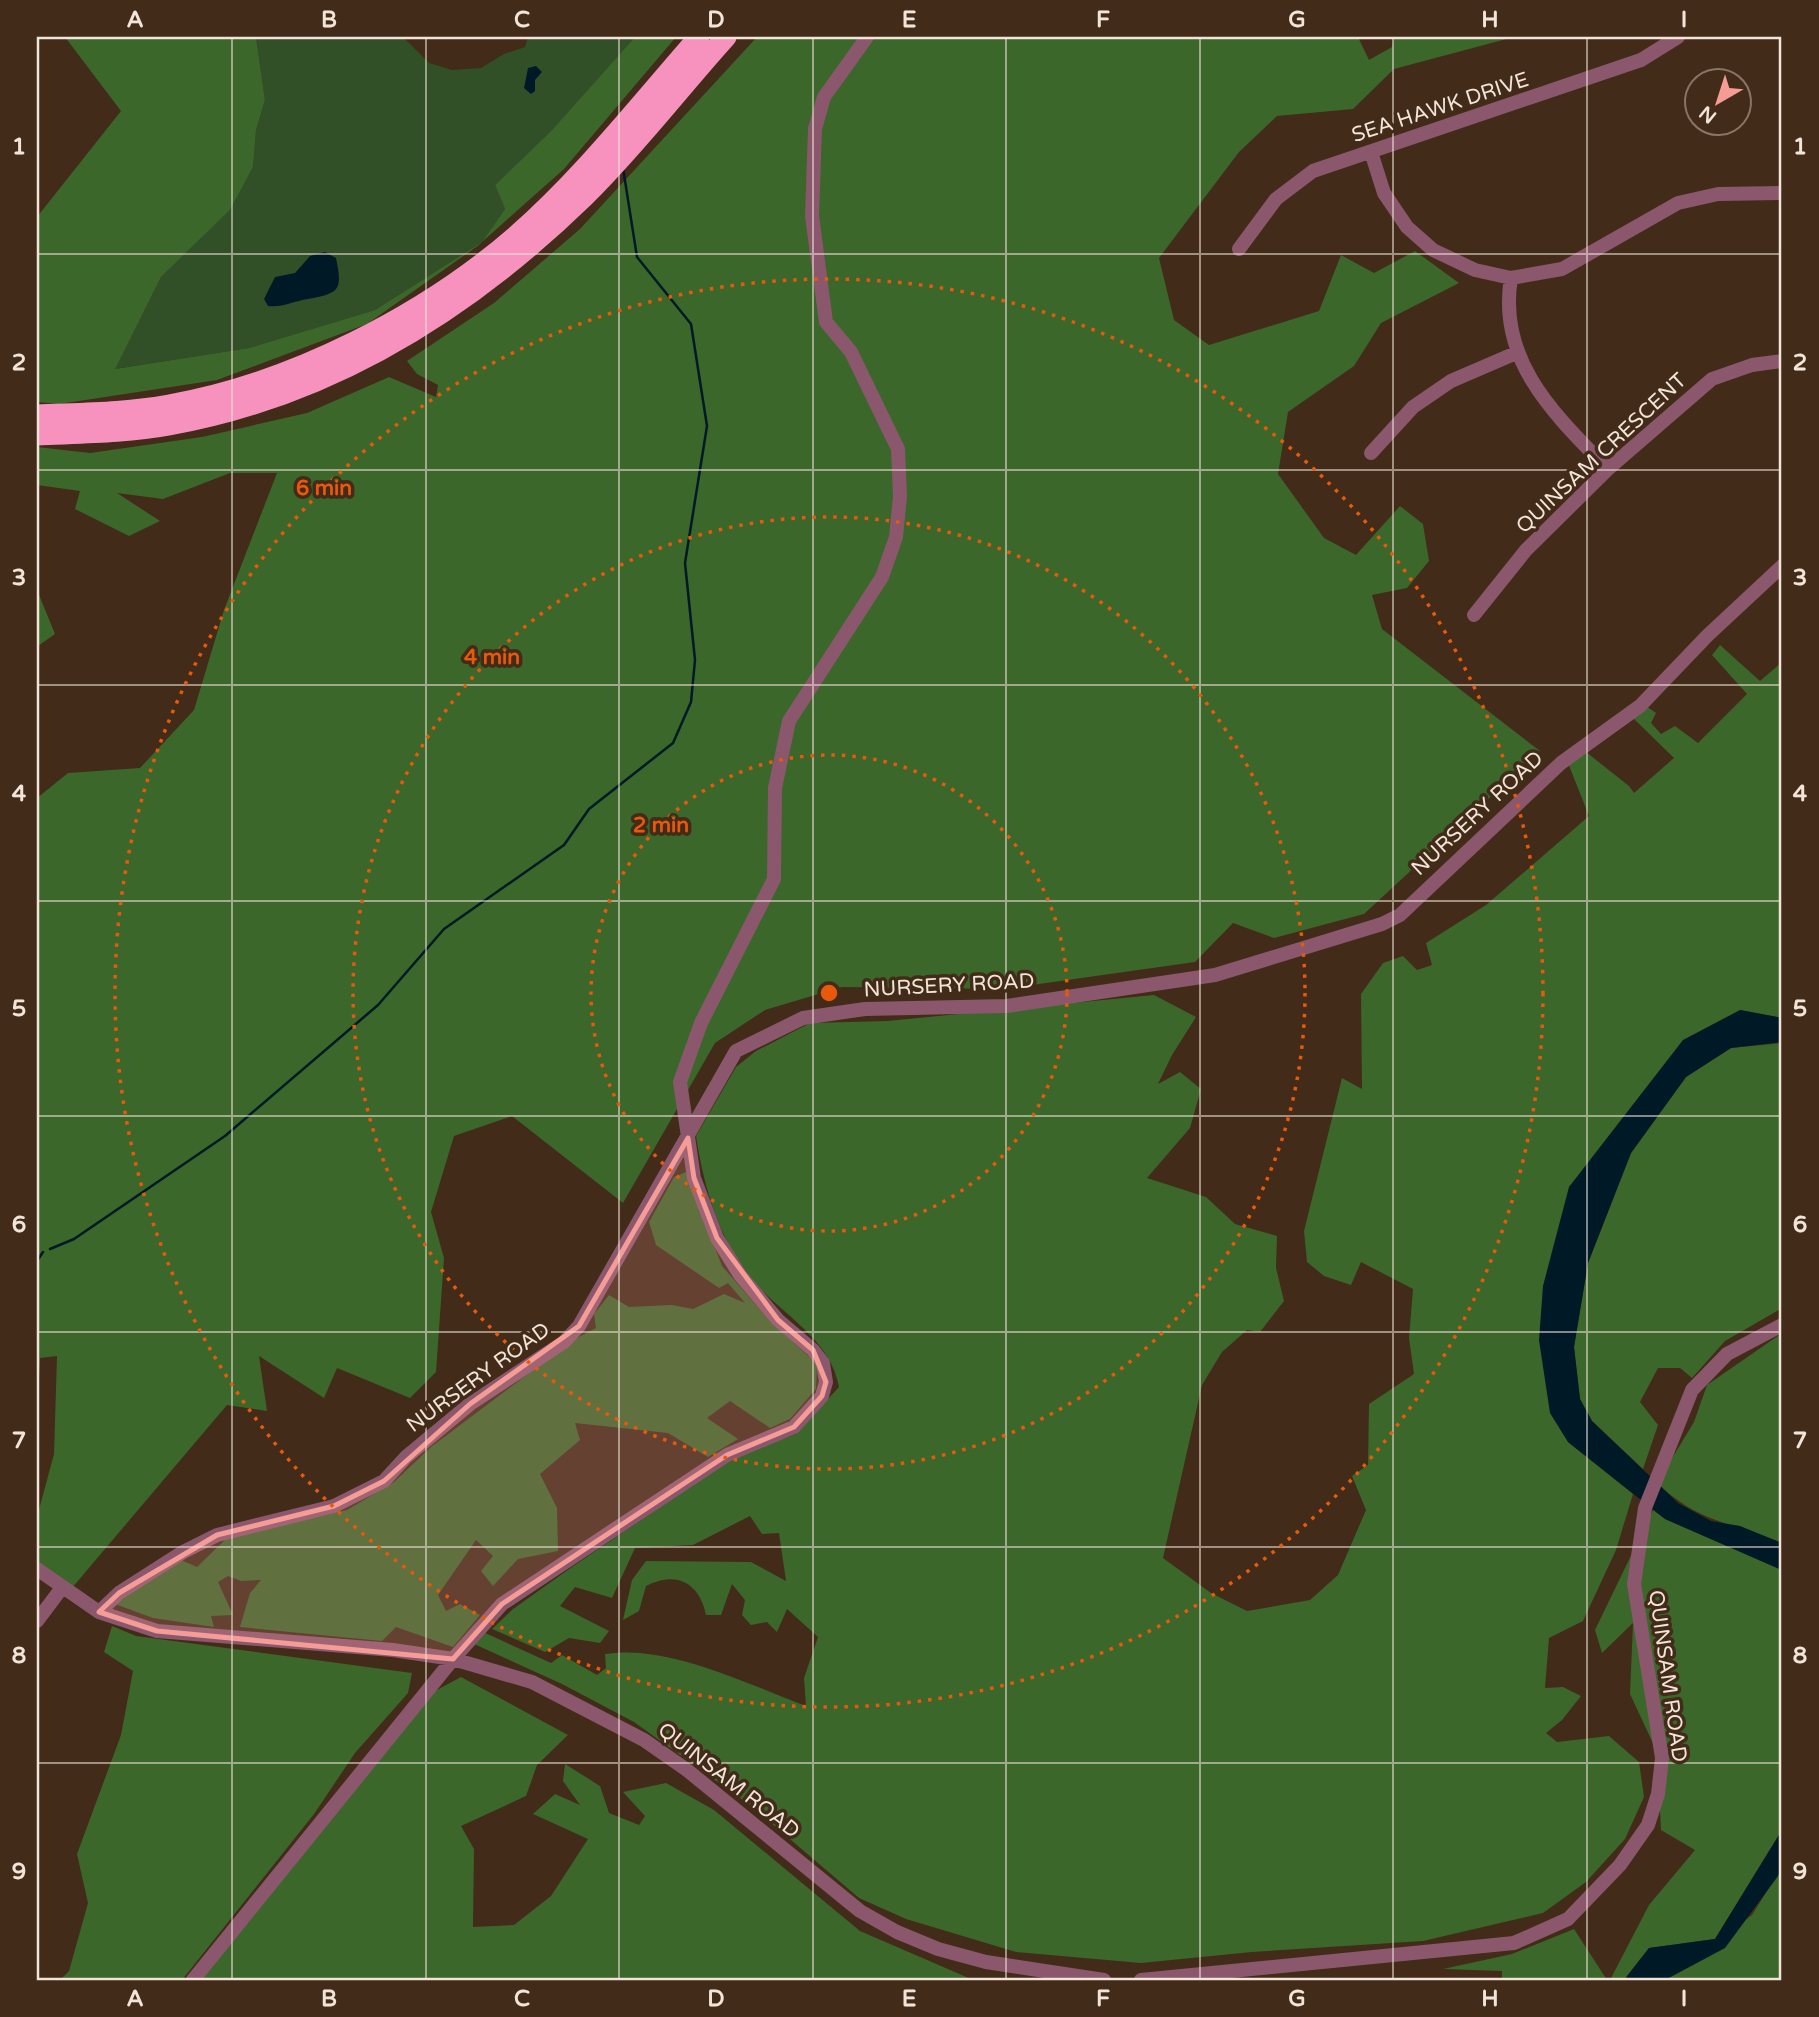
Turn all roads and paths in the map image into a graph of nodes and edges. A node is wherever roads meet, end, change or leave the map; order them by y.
1 (699, 37) edge
2 (726, 37) edge
3 (867, 37) edge
4 (1678, 37) edge
5 (1371, 152) junction
6 (1782, 193) edge
7 (1239, 249) dead end
8 (1511, 278) junction
9 (1516, 353) junction
10 (1782, 361) edge
11 (37, 415) edge
12 (37, 435) edge
13 (1371, 453) dead end
14 (1608, 469) junction
15 (1782, 566) edge
16 (1474, 615) dead end
17 (688, 1138) junction
18 (1782, 1325) edge
19 (37, 1569) edge
20 (61, 1589) junction
21 (99, 1612) junction
22 (37, 1621) edge
23 (453, 1659) junction
24 (193, 1980) edge
25 (1104, 1980) edge
26 (1141, 1980) edge

1 - 11 highway
2 - 12 highway
3 - 17 street
4 - 5 street, SEA HAWK DRIVE
5 - 7 street, SEA HAWK DRIVE
5 - 8 street
6 - 8 street
8 - 9 street
9 - 13 street
9 - 14 street
10 - 14 street, QUINSAM CRESCENT
14 - 16 street, QUINSAM CRESCENT
15 - 17 street, NURSERY ROAD
17 - 21 street, NURSERY ROAD
17 - 23 street
18 - 26 street, QUINSAM ROAD
19 - 20 street, QUINSAM ROAD
20 - 21 street, QUINSAM ROAD
20 - 22 street
21 - 23 street, QUINSAM ROAD
23 - 24 street
23 - 25 street, QUINSAM ROAD

